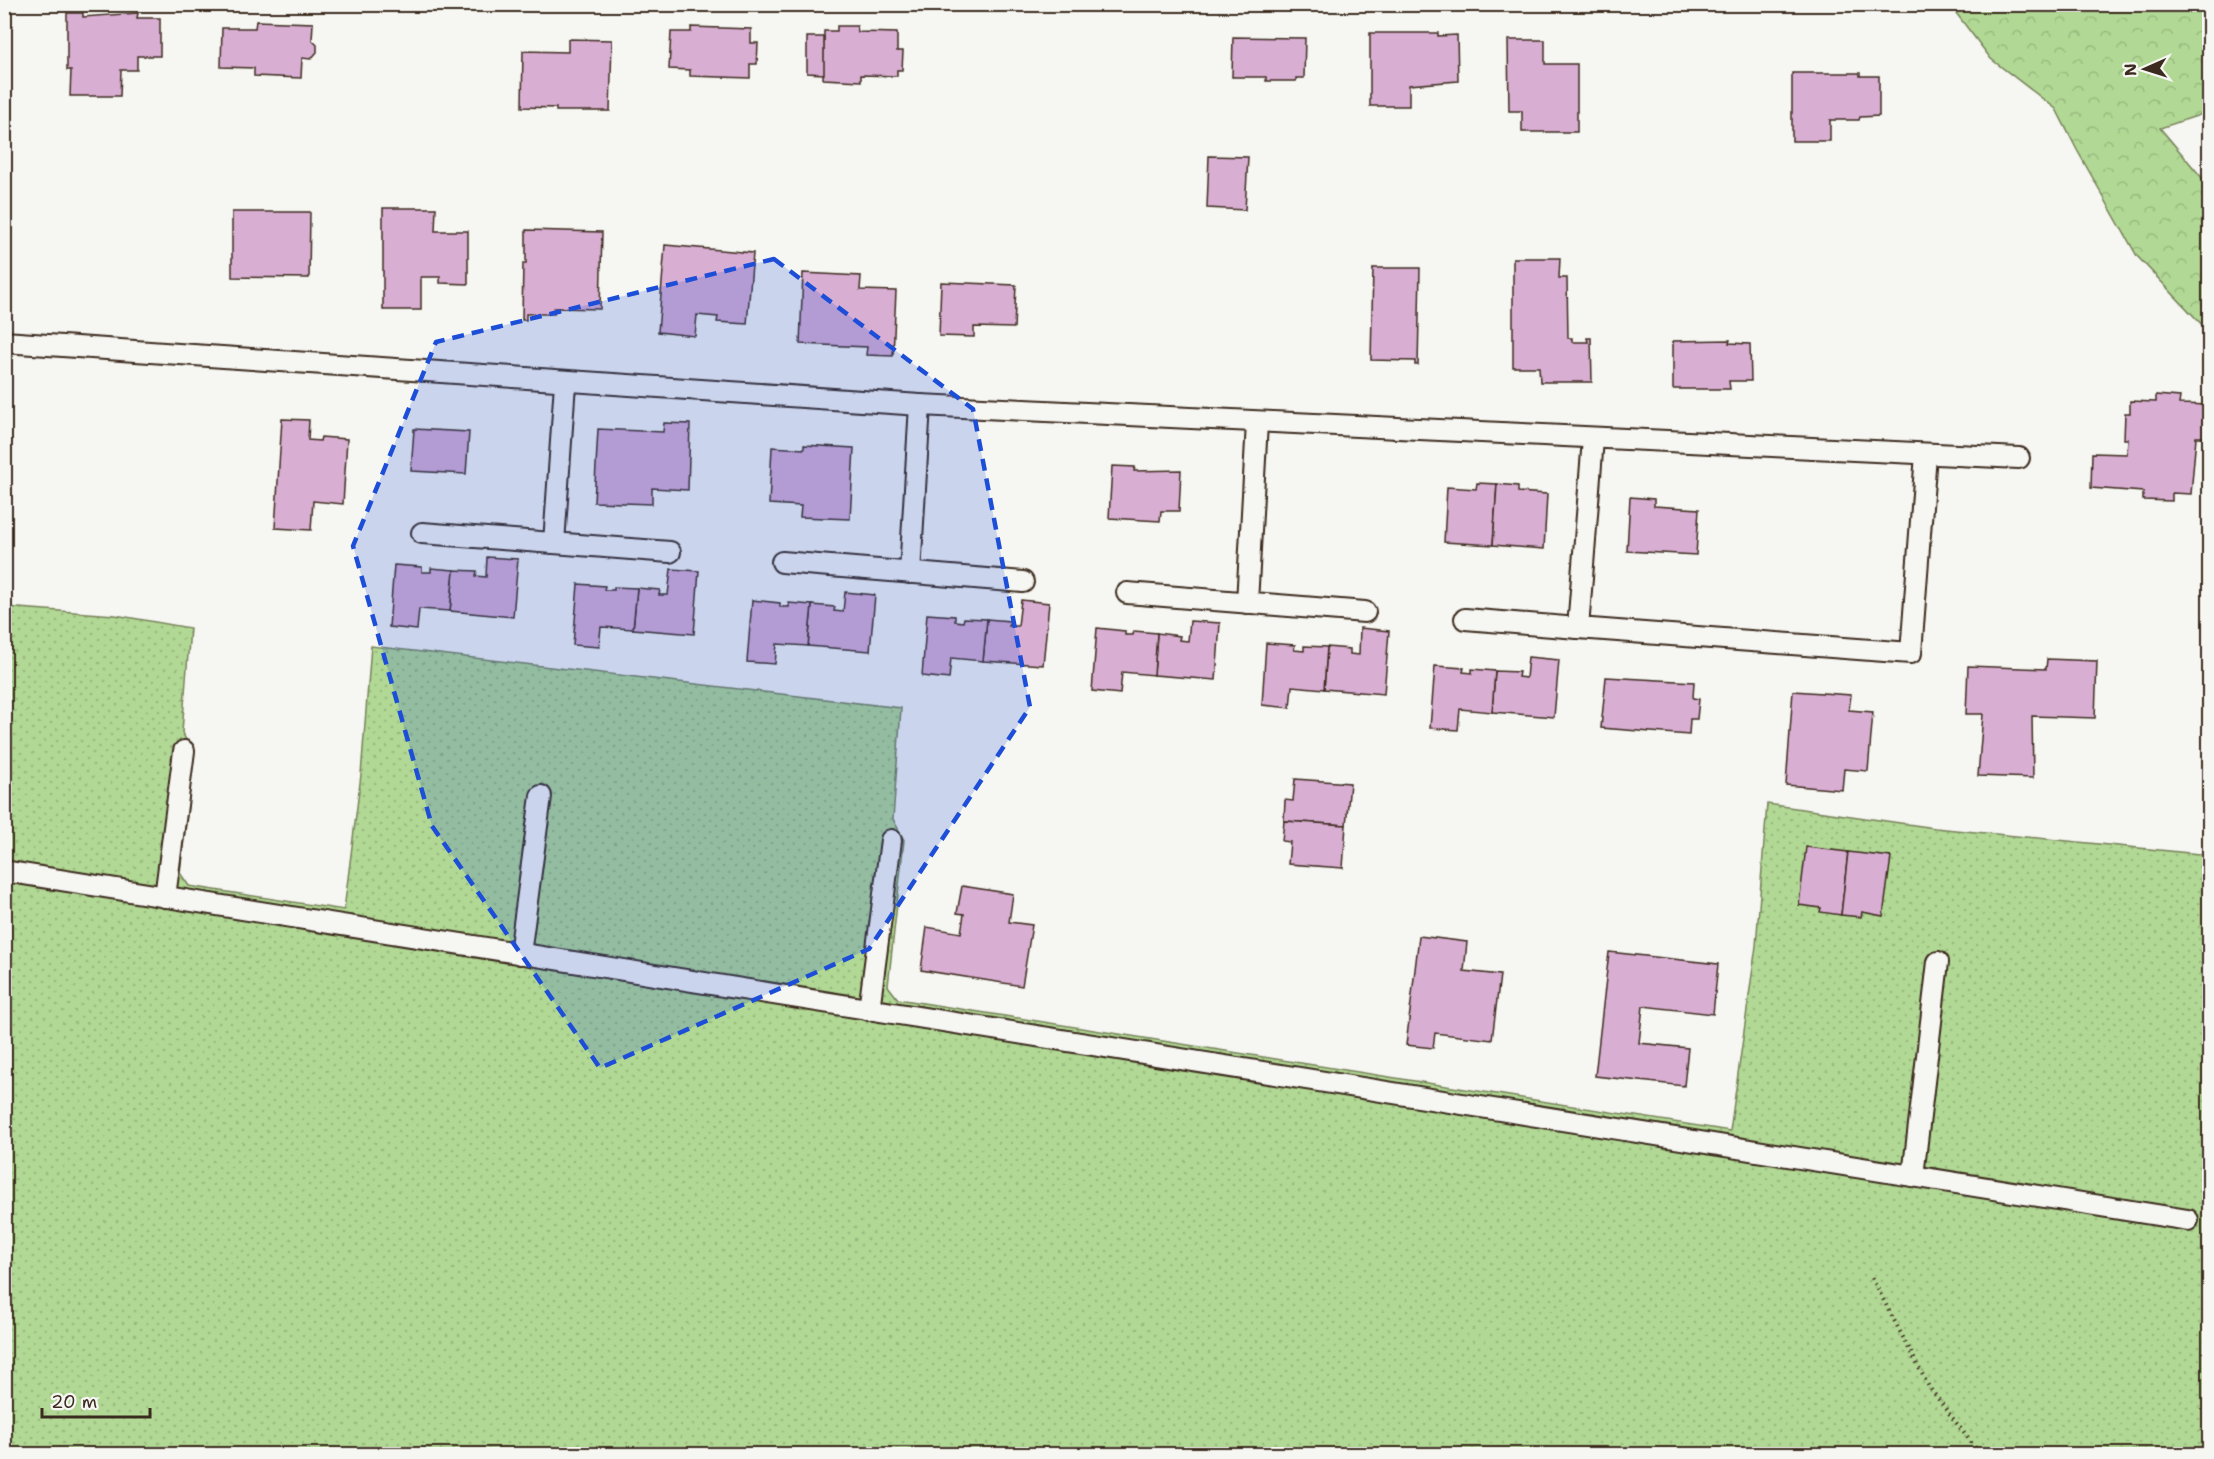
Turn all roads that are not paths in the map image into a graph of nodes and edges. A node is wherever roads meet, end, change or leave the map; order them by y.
1 (4, 342) edge
2 (565, 382) junction
3 (920, 405) junction
4 (1257, 423) junction
5 (1593, 439) junction
6 (1926, 454) junction
7 (2019, 458) dead end
8 (422, 533) dead end
9 (554, 543) junction
10 (670, 552) dead end
11 (782, 562) dead end
12 (910, 573) junction
13 (1023, 582) dead end
14 (1127, 593) dead end
15 (1247, 603) junction
16 (1365, 612) dead end
17 (1465, 620) dead end
18 (1578, 628) junction
19 (184, 751) dead end
20 (541, 796) dead end
21 (891, 840) dead end
22 (4, 871) edge
23 (165, 897) junction
24 (520, 954) junction
25 (1938, 962) dead end
26 (869, 1010) junction
27 (1913, 1176) junction
28 (2188, 1220) dead end

1 - 2 lane
2 - 3 lane
2 - 9 lane
3 - 4 lane
3 - 12 lane
4 - 5 lane
4 - 15 lane
5 - 6 lane
5 - 18 lane
6 - 7 lane
6 - 18 lane
8 - 9 lane
9 - 10 lane
11 - 12 lane
12 - 13 lane
14 - 15 lane
15 - 16 lane
17 - 18 lane
19 - 23 lane
20 - 24 lane
21 - 26 lane
22 - 23 lane
23 - 24 lane
24 - 26 lane
25 - 27 lane
26 - 27 lane
27 - 28 lane

